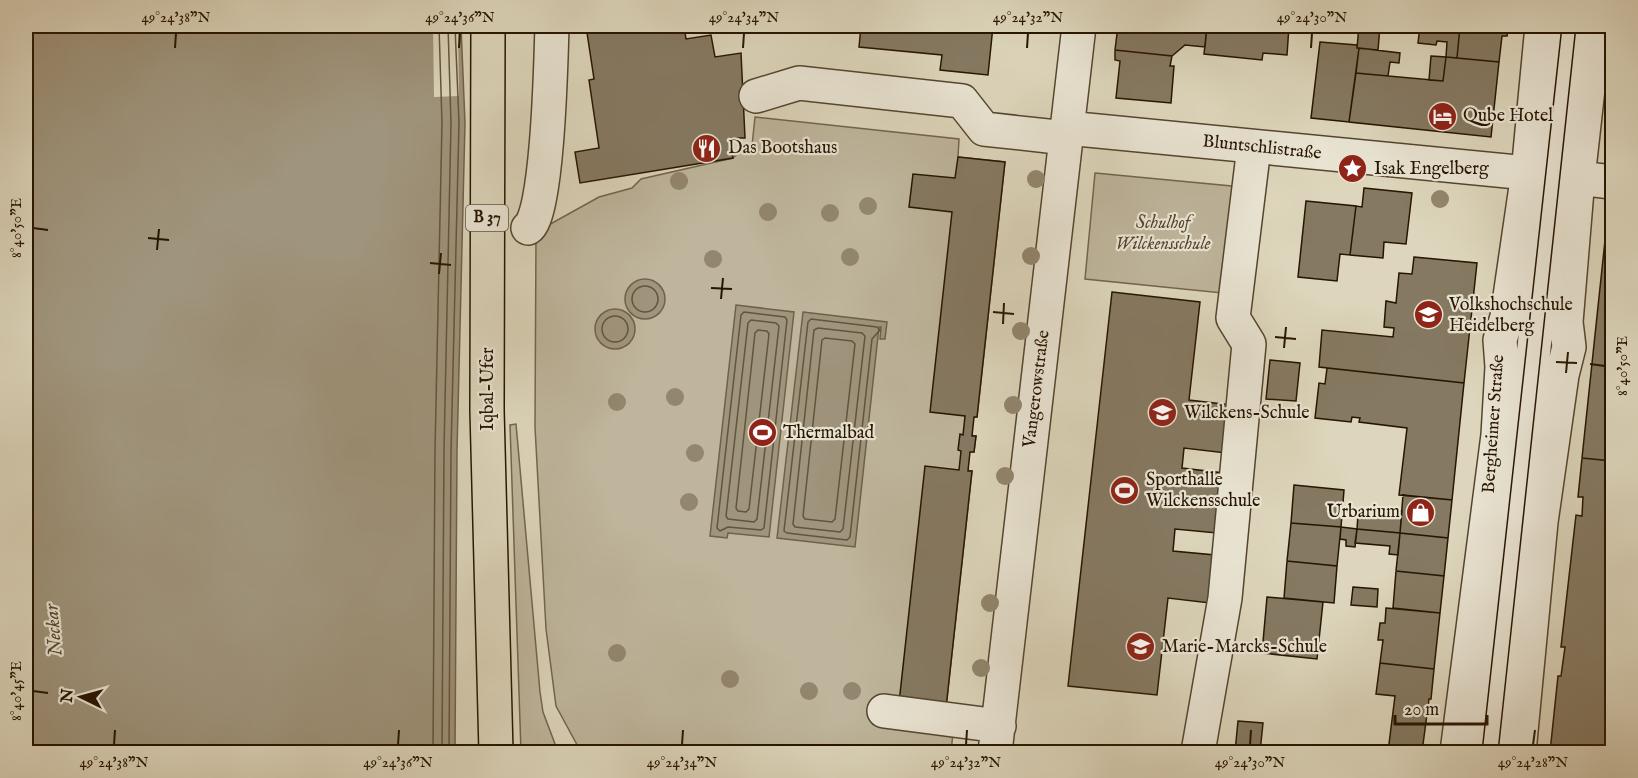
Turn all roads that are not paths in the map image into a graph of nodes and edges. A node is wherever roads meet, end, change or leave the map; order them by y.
1 (488, 26) edge
2 (552, 26) edge
3 (1079, 26) edge
4 (1542, 26) edge
5 (1569, 26) edge
6 (1594, 26) edge
7 (756, 96) dead end
8 (1067, 133) junction
9 (1254, 147) junction
10 (1528, 173) junction
11 (1578, 178) junction
12 (1612, 182) edge
13 (528, 228) dead end
14 (884, 711) dead end
15 (997, 739) edge
16 (496, 753) edge
17 (1198, 753) edge
18 (1457, 753) edge
19 (1490, 753) edge
20 (1519, 753) edge

1 - 16 main road, Iqbal-Ufer / B 37
2 - 13 street
3 - 8 street, Vangerowstraße
4 - 10 street, Bergheimer Straße
5 - 19 street
6 - 11 street
7 - 8 street, Bluntschlistraße
8 - 9 street, Bluntschlistraße
8 - 15 street, Vangerowstraße
9 - 10 street, Bluntschlistraße
9 - 17 street
10 - 18 street, Bergheimer Straße
11 - 12 street
11 - 20 street
14 - 15 street

